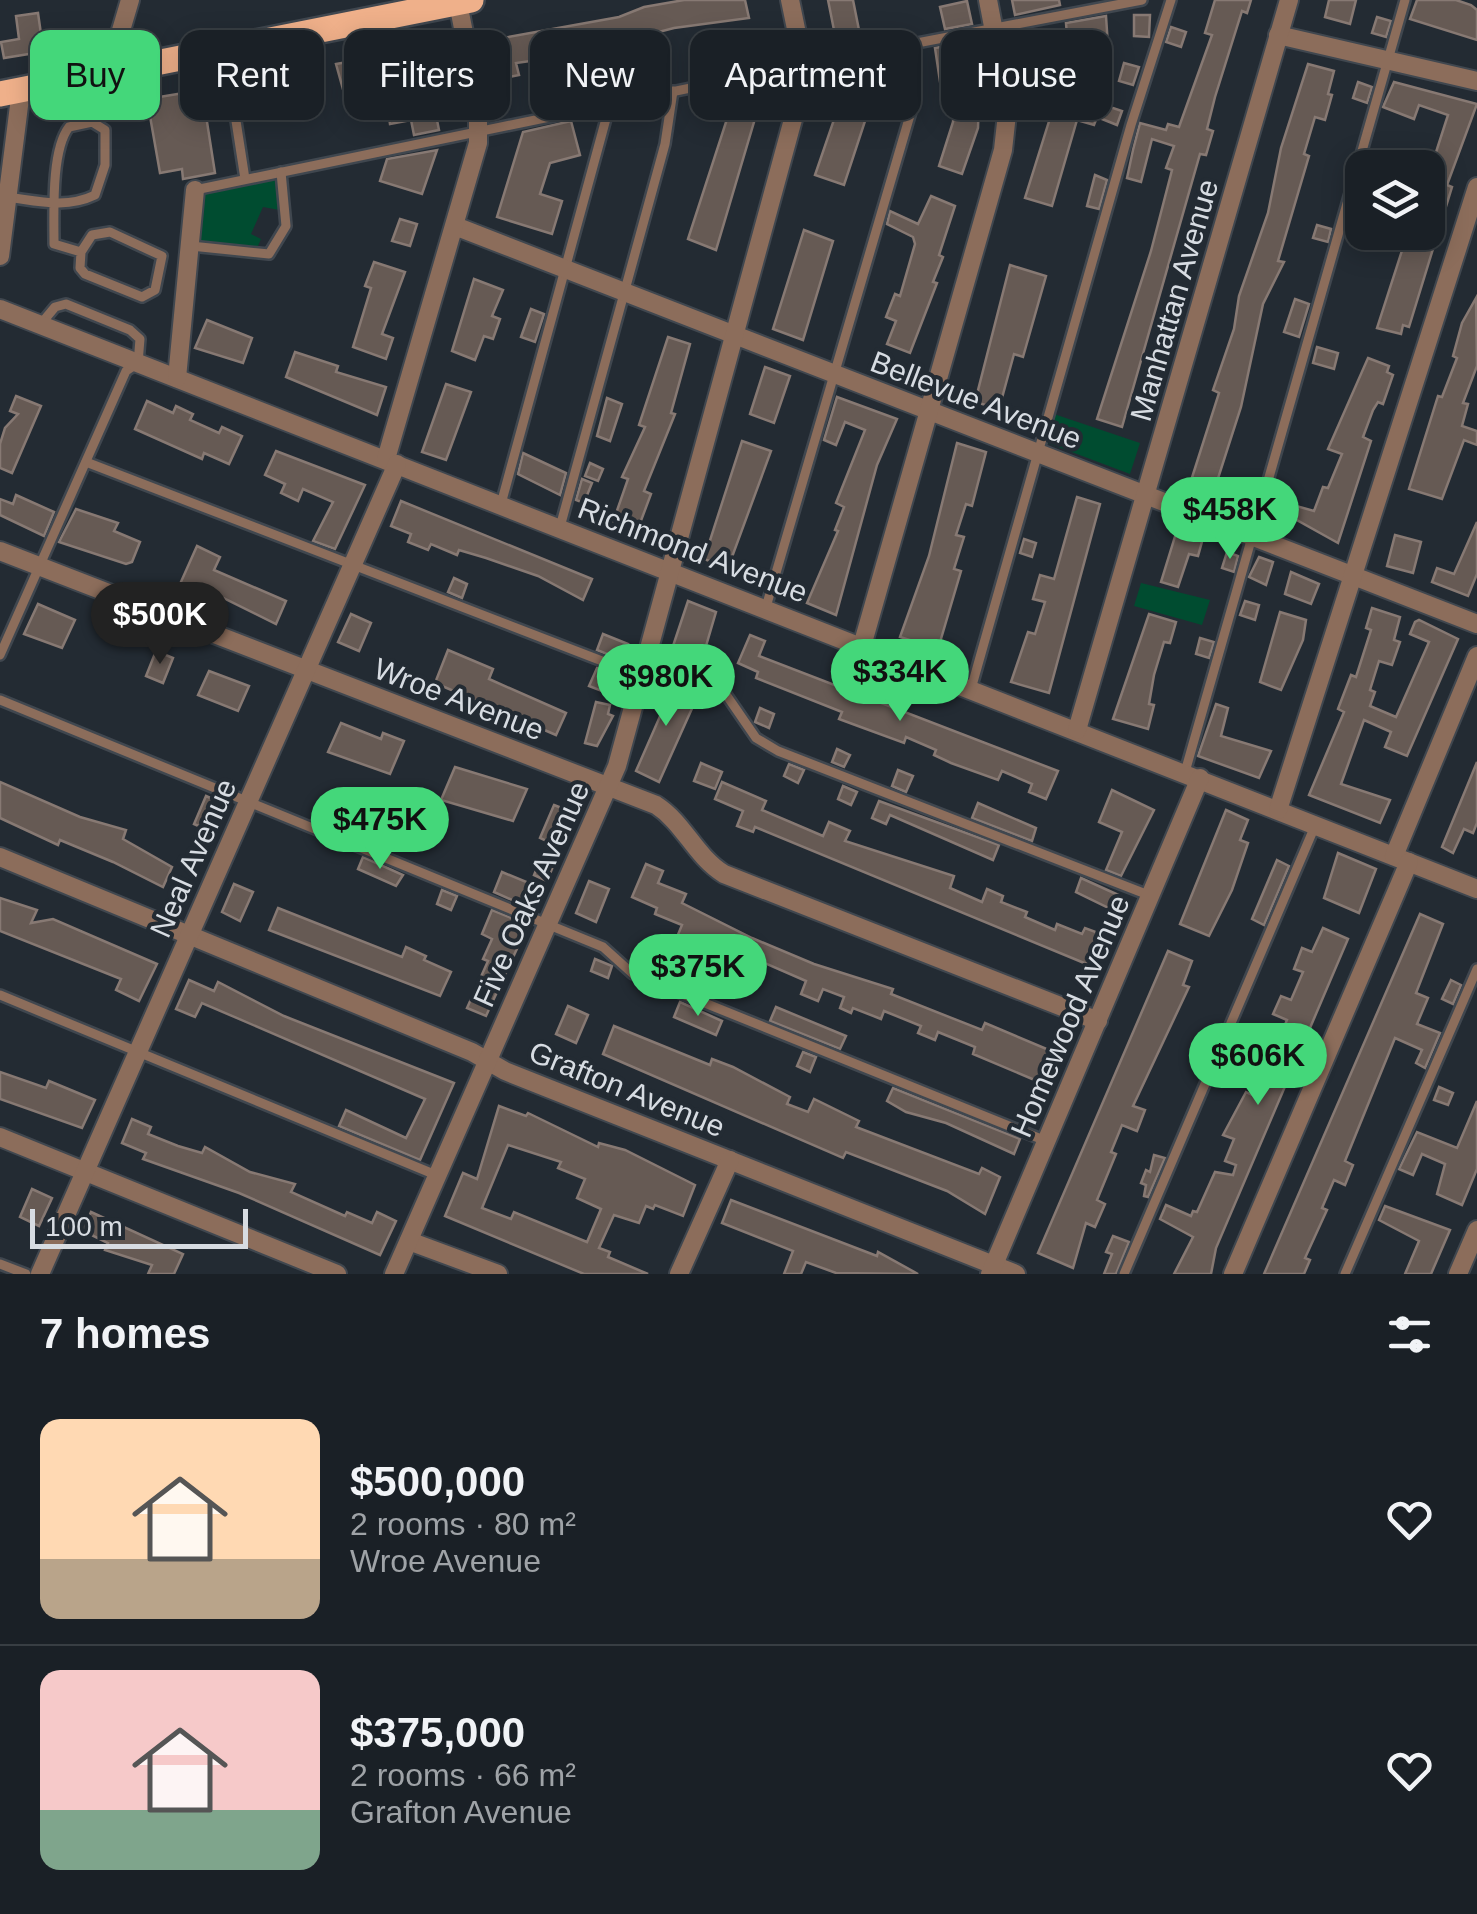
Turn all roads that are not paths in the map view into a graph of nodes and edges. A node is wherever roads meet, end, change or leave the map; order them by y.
1 (130, 0) edge
2 (790, 0) edge
3 (988, 0) edge
4 (1142, 0) edge
5 (1171, 0) edge
6 (1288, 0) edge
7 (1405, 0) edge
8 (464, 1) edge
9 (386, 8) edge
10 (121, 30) edge
11 (295, 30) edge
12 (796, 30) edge
13 (994, 30) joint
14 (1278, 35) junction
15 (1388, 60) junction
16 (1477, 80) edge
17 (690, 88) edge
18 (674, 91) junction
19 (10, 92) edge
20 (670, 92) edge
21 (236, 120) edge
22 (530, 120) edge
23 (606, 120) edge
24 (793, 120) edge
25 (910, 120) edge
26 (1007, 120) edge
27 (480, 130) junction
28 (282, 172) junction
29 (245, 179) junction
30 (1477, 187) edge
31 (195, 190) joint
32 (8, 198) junction
33 (54, 203) junction
34 (455, 226) junction
35 (191, 246) junction
36 (81, 252) junction
37 (0, 256) edge
38 (564, 269) junction
39 (624, 292) junction
40 (0, 309) edge
41 (40, 325) junction
42 (734, 335) junction
43 (138, 362) junction
44 (837, 375) junction
45 (177, 378) junction
46 (929, 410) junction
47 (1038, 454) junction
48 (86, 462) junction
49 (392, 462) junction
50 (1146, 495) junction
51 (501, 504) junction
52 (560, 527) junction
53 (1252, 536) junction
54 (0, 551) edge
55 (351, 564) junction
56 (40, 566) junction
57 (671, 569) junction
58 (1353, 576) junction
59 (766, 608) junction
60 (1477, 624) edge
61 (862, 646) junction
62 (0, 655) edge
63 (1477, 656) edge
64 (305, 669) junction
65 (644, 669) junction
66 (971, 689) junction
67 (0, 700) edge
68 (1077, 730) junction
69 (1192, 775) junction
70 (608, 787) junction
71 (247, 802) junction
72 (1278, 810) junction
73 (1316, 824) junction
74 (0, 858) edge
75 (1402, 859) junction
76 (1477, 889) edge
77 (1150, 896) junction
78 (547, 925) junction
79 (188, 936) junction
80 (1477, 969) edge
81 (0, 994) edge
82 (1098, 1021) junction
83 (138, 1051) junction
84 (487, 1061) junction
85 (0, 1137) edge
86 (1047, 1142) junction
87 (730, 1160) junction
88 (84, 1171) junction
89 (438, 1176) junction
90 (1477, 1230) edge
91 (409, 1242) junction
92 (0, 1264) edge
93 (992, 1270) edge
94 (26, 1274) edge
95 (40, 1274) edge
96 (337, 1274) edge
97 (394, 1274) edge
98 (498, 1274) edge
99 (680, 1274) edge
100 (1016, 1274) edge
101 (1124, 1274) edge
102 (1233, 1274) edge
103 (1345, 1274) edge
104 (1458, 1274) edge

1 - 10 street
2 - 12 street, Five Oaks Avenue
3 - 13 street
4 - 13 lane
5 - 47 lane
6 - 14 street, Manhattan Avenue
7 - 15 lane
8 - 9 main road
8 - 27 street, Neal Avenue
9 - 11 main road
14 - 15 street
14 - 50 street, Manhattan Avenue
15 - 16 street
15 - 53 lane
17 - 18 lane
18 - 20 lane
18 - 39 lane
19 - 32 street
21 - 29 lane
22 - 27 lane
23 - 38 lane
24 - 42 street, Five Oaks Avenue
25 - 44 lane
26 - 46 street
27 - 28 lane
27 - 34 street, Neal Avenue
28 - 29 lane
28 - 35 lane
29 - 31 lane
30 - 58 street
31 - 35 street
32 - 33 lane
32 - 37 street
33 - 33 lane
33 - 36 lane
34 - 38 street, Bellevue Avenue
34 - 49 street, Neal Avenue
35 - 45 street
36 - 36 lane
38 - 39 street, Bellevue Avenue
38 - 51 lane
39 - 42 street, Bellevue Avenue
39 - 52 lane
40 - 41 street, Richmond Avenue
41 - 43 street, Richmond Avenue
41 - 43 lane
42 - 44 street, Bellevue Avenue
42 - 57 street, Five Oaks Avenue
43 - 45 street, Richmond Avenue
43 - 48 lane
44 - 46 street, Bellevue Avenue
44 - 59 lane
45 - 49 street, Richmond Avenue
46 - 47 street, Bellevue Avenue
46 - 61 street
47 - 50 street, Bellevue Avenue
47 - 66 lane
48 - 55 lane
48 - 56 lane
49 - 51 street, Richmond Avenue
49 - 55 street, Neal Avenue
50 - 53 street, Bellevue Avenue
50 - 68 street, Manhattan Avenue
51 - 52 street, Richmond Avenue
52 - 57 street, Richmond Avenue
53 - 58 street, Bellevue Avenue
53 - 69 lane
54 - 56 street, Wroe Avenue
55 - 64 street, Neal Avenue
55 - 65 lane
56 - 62 lane
56 - 64 street, Wroe Avenue
57 - 59 street, Richmond Avenue
57 - 65 street, Five Oaks Avenue
58 - 60 street, Bellevue Avenue
58 - 72 street
59 - 61 street, Richmond Avenue
61 - 66 street, Richmond Avenue
63 - 75 street
64 - 70 street, Wroe Avenue
64 - 71 street, Neal Avenue
65 - 70 street, Five Oaks Avenue
65 - 77 lane
66 - 68 street, Richmond Avenue
67 - 71 lane
68 - 69 street, Richmond Avenue
69 - 72 street, Richmond Avenue
69 - 77 street, Homewood Avenue
70 - 78 street, Five Oaks Avenue
70 - 82 street, Wroe Avenue
71 - 78 lane
71 - 79 street, Neal Avenue
72 - 73 street, Richmond Avenue
73 - 75 street, Richmond Avenue
73 - 101 lane
74 - 79 street, Grafton Avenue
75 - 76 street, Richmond Avenue
75 - 102 street
77 - 82 street, Homewood Avenue
78 - 84 street, Five Oaks Avenue
78 - 86 lane
79 - 83 street, Neal Avenue
79 - 84 street, Grafton Avenue
80 - 103 lane
81 - 83 lane
82 - 86 street, Homewood Avenue
83 - 88 street, Neal Avenue
83 - 89 lane
84 - 87 street, Grafton Avenue
84 - 89 street, Five Oaks Avenue
85 - 88 street
86 - 93 street, Homewood Avenue
87 - 93 street, Grafton Avenue
87 - 99 street
88 - 95 street, Neal Avenue
88 - 96 street
89 - 91 street, Five Oaks Avenue
90 - 104 street
91 - 97 street, Five Oaks Avenue
91 - 98 street
92 - 94 lane
93 - 100 street, Grafton Avenue

